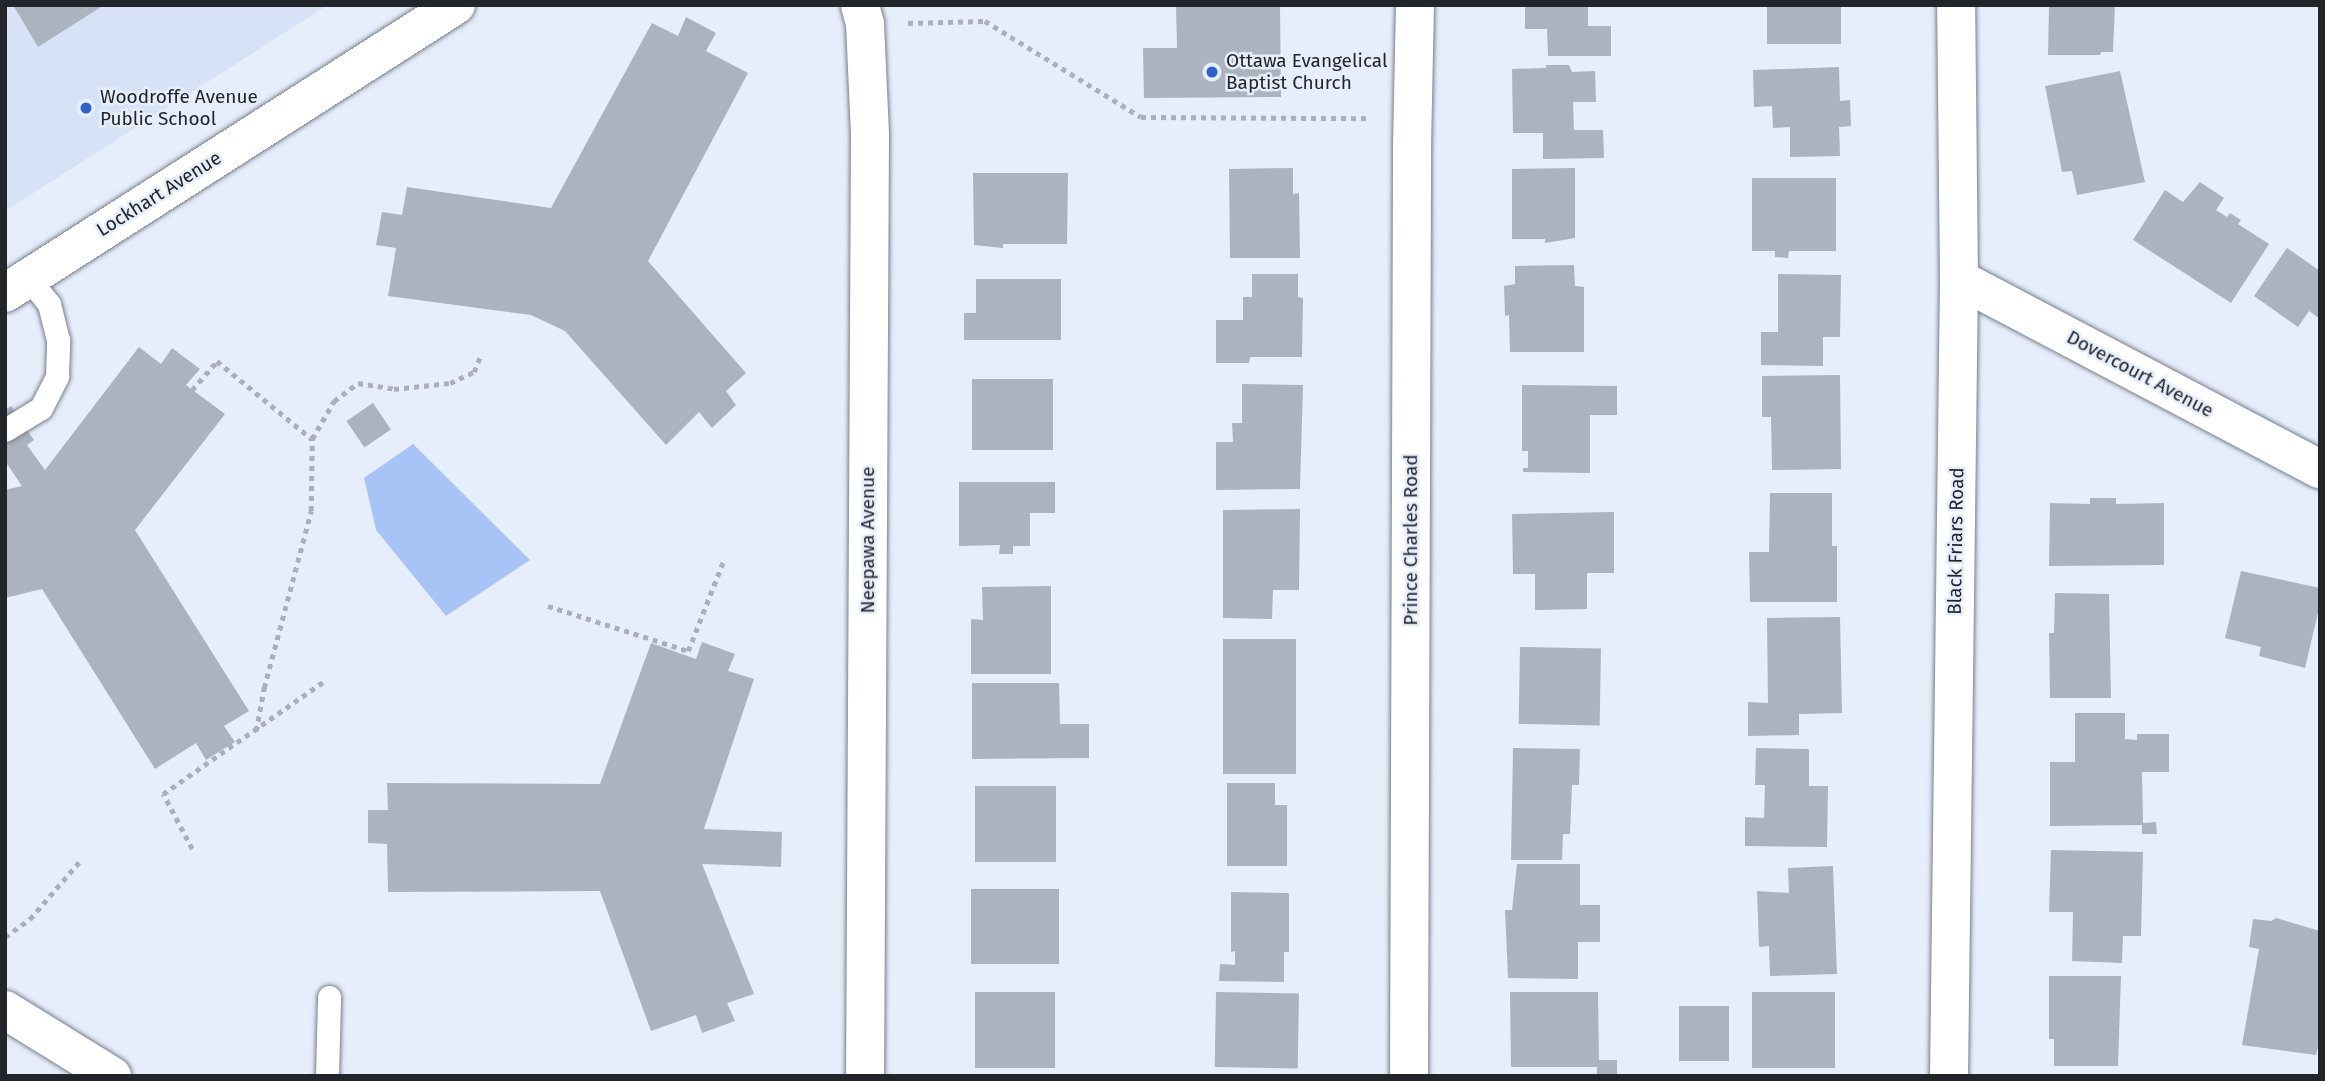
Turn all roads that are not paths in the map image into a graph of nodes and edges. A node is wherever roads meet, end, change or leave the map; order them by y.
1 (456, 5) edge
2 (1415, 5) edge
3 (1956, 5) edge
4 (863, 15) edge
5 (1959, 279) junction
6 (16, 285) edge
7 (5, 430) edge
8 (2320, 469) edge
9 (329, 997) dead end
10 (5, 1010) edge
11 (112, 1076) edge
12 (327, 1076) edge
13 (865, 1076) edge
14 (1409, 1076) edge
15 (1949, 1076) edge

1 - 6 street, Lockhart Avenue
2 - 14 street, Prince Charles Road
3 - 5 street, Black Friars Road
4 - 13 street, Neepawa Avenue
5 - 8 street, Dovercourt Avenue
5 - 15 street, Black Friars Road
6 - 7 lane
9 - 12 lane
10 - 11 street

